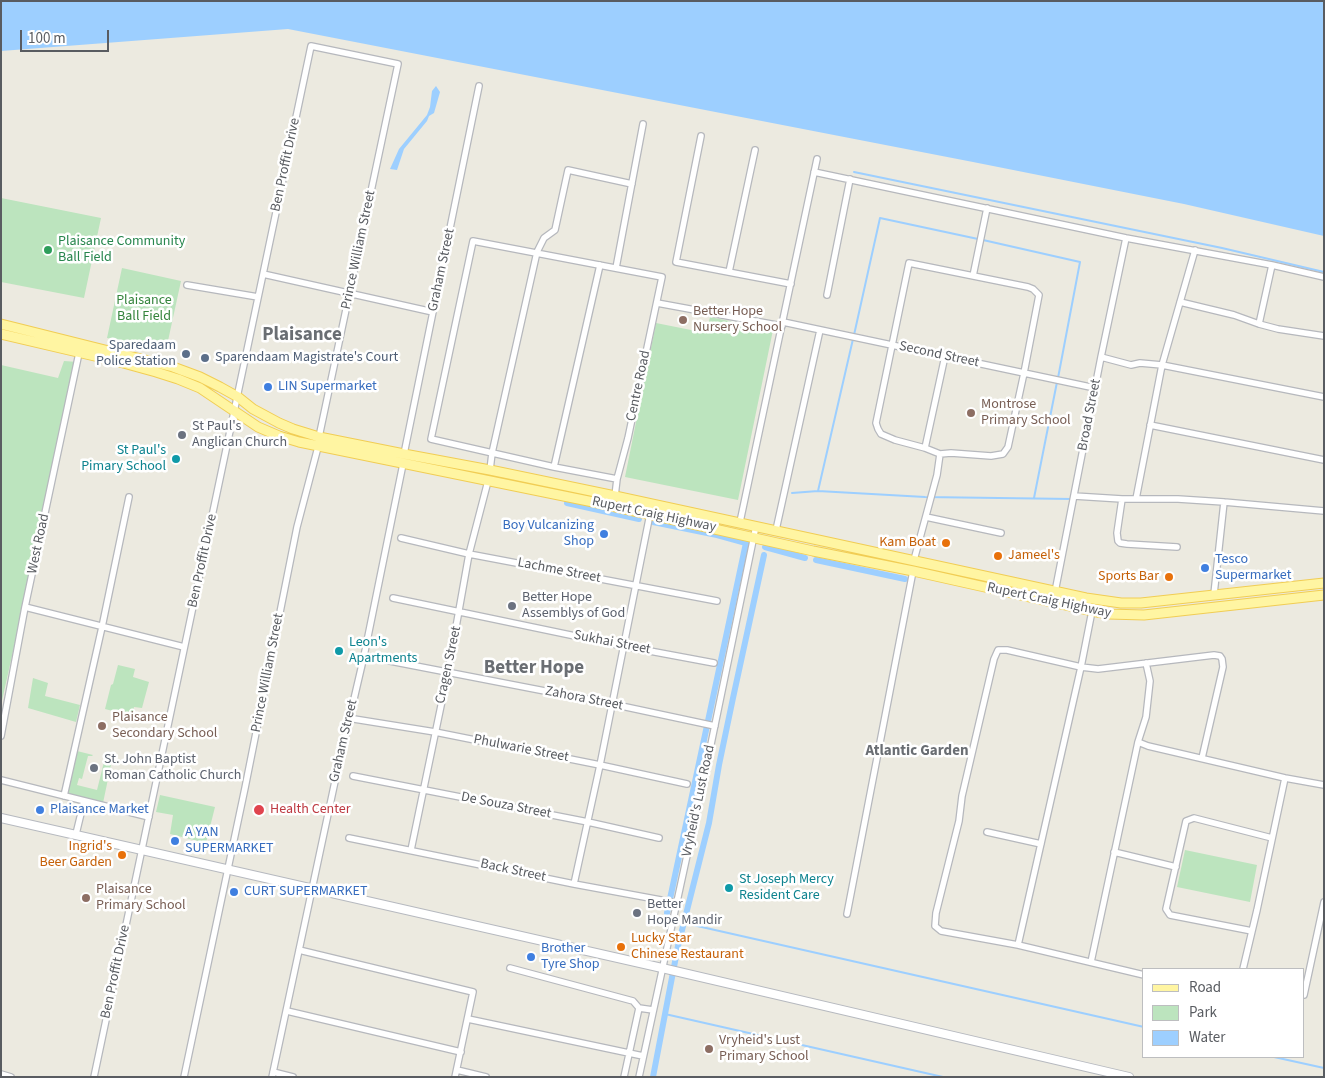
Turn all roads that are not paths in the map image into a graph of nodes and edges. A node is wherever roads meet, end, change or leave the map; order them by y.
1 (312, 46) joint
2 (479, 86) dead end
3 (643, 124) dead end
4 (701, 136) dead end
5 (755, 150) dead end
6 (817, 159) dead end
7 (814, 172) junction
8 (850, 179) junction
9 (632, 184) junction
10 (987, 208) junction
11 (1126, 238) junction
12 (1195, 250) junction
13 (537, 252) junction
14 (600, 264) junction
15 (1272, 265) junction
16 (616, 268) junction
17 (729, 272) junction
18 (263, 274) junction
19 (973, 276) junction
20 (1324, 277) edge
21 (791, 284) junction
22 (187, 285) dead end
23 (350, 294) junction
24 (827, 295) dead end
25 (258, 297) junction
26 (657, 302) junction
27 (1180, 302) junction
28 (433, 312) junction
29 (1, 324) edge
30 (782, 324) junction
31 (1259, 324) junction
32 (820, 330) junction
33 (1, 334) edge
34 (1324, 336) edge
35 (892, 345) junction
36 (79, 353) junction
37 (945, 356) junction
38 (1101, 358) junction
39 (1162, 365) junction
40 (1024, 373) junction
41 (1095, 388) junction
42 (238, 397) junction
43 (1324, 397) edge
44 (234, 411) junction
45 (1150, 425) junction
46 (319, 437) junction
47 (318, 447) junction
48 (926, 448) junction
49 (492, 453) junction
50 (940, 454) junction
51 (404, 459) junction
52 (1324, 460) edge
53 (554, 467) junction
54 (490, 470) junction
55 (617, 479) junction
56 (488, 481) junction
57 (615, 496) junction
58 (1074, 496) junction
59 (129, 497) dead end
60 (1122, 499) junction
61 (1136, 499) junction
62 (1224, 502) junction
63 (1324, 511) edge
64 (650, 514) junction
65 (926, 517) junction
66 (740, 522) junction
67 (756, 526) junction
68 (776, 530) junction
69 (1001, 533) dead end
70 (753, 537) junction
71 (401, 538) dead end
72 (1177, 547) dead end
73 (469, 554) junction
74 (914, 560) junction
75 (914, 571) junction
76 (1324, 584) edge
77 (635, 585) junction
78 (1055, 592) junction
79 (1214, 594) junction
80 (1324, 595) edge
81 (393, 598) dead end
82 (717, 601) dead end
83 (25, 607) junction
84 (1092, 611) junction
85 (460, 612) junction
86 (102, 627) junction
87 (623, 646) junction
88 (184, 647) junction
89 (364, 656) junction
90 (714, 663) dead end
91 (1146, 663) junction
92 (1081, 667) junction
93 (448, 672) junction
94 (612, 704) junction
95 (354, 719) dead end
96 (713, 726) junction
97 (435, 732) junction
98 (1, 736) edge
99 (1138, 742) junction
100 (1202, 758) junction
101 (600, 765) junction
102 (353, 776) dead end
103 (1285, 778) junction
104 (1, 780) edge
105 (687, 784) dead end
106 (1324, 785) edge
107 (423, 790) junction
108 (64, 796) junction
109 (84, 800) junction
110 (149, 816) junction
111 (1, 818) edge
112 (588, 822) junction
113 (988, 832) dead end
114 (76, 834) junction
115 (349, 838) dead end
116 (659, 838) dead end
117 (1272, 838) junction
118 (1041, 844) junction
119 (142, 849) junction
120 (411, 850) junction
121 (1114, 852) junction
122 (1176, 867) junction
123 (228, 870) junction
124 (574, 884) junction
125 (312, 889) junction
126 (1324, 902) edge
127 (675, 903) junction
128 (846, 914) dead end
129 (1252, 931) junction
130 (1018, 945) junction
131 (299, 950) junction
132 (1091, 962) junction
133 (510, 968) dead end
134 (1243, 968) edge
135 (669, 970) junction
136 (1142, 975) edge
137 (1305, 990) edge
138 (638, 1008) junction
139 (653, 1010) junction
140 (286, 1011) junction
141 (468, 1019) junction
142 (461, 1052) junction
143 (629, 1054) junction
144 (643, 1056) junction
145 (456, 1073) edge
146 (1, 1074) edge
147 (273, 1075) edge
148 (12, 1077) edge
149 (94, 1077) edge
150 (184, 1077) edge
151 (293, 1077) edge
152 (486, 1077) edge
153 (624, 1077) edge
154 (639, 1077) edge
155 (1129, 1077) edge

1 - 18 street, Ben Proffit Drive
1 - 23 street, Prince William Street
2 - 28 street, Graham Street
3 - 9 street
4 - 17 street
5 - 17 street
6 - 7 street
7 - 8 street
7 - 21 street
8 - 10 street
8 - 24 street
9 - 13 street
9 - 16 street
10 - 11 street
10 - 19 street
11 - 12 street
11 - 38 street, Broad Street
12 - 15 street
12 - 27 street
13 - 14 street
13 - 49 street
13 - 49 street
14 - 16 street
14 - 53 street
15 - 20 street
15 - 31 street
16 - 26 street, Centre Road
17 - 21 street
18 - 23 street
18 - 25 street, Ben Proffit Drive
19 - 35 street
19 - 40 street
21 - 30 street
22 - 25 street
23 - 28 street
23 - 46 street, Prince William Street
25 - 42 street, Ben Proffit Drive
26 - 30 street, Second Street
26 - 55 street, Centre Road
27 - 31 street
27 - 39 street
28 - 51 street, Graham Street
29 - 42 main road, Rupert Craig Highway
30 - 32 street, Second Street
30 - 66 street
31 - 34 street
32 - 35 street, Second Street
32 - 68 street
33 - 36 main road, Rupert Craig Highway
35 - 37 street, Second Street
35 - 48 street
36 - 44 main road, Rupert Craig Highway
36 - 83 street, West Road
37 - 40 street, Second Street
37 - 48 street
38 - 39 street
38 - 41 street, Broad Street
39 - 43 street
39 - 45 street
40 - 41 street, Second Street
40 - 50 street
41 - 58 street, Broad Street
42 - 44 street, Ben Proffit Drive
42 - 46 main road, Rupert Craig Highway
44 - 47 main road, Rupert Craig Highway
44 - 88 street, Ben Proffit Drive
45 - 52 street
45 - 61 street
46 - 51 main road, Rupert Craig Highway
47 - 51 main road, Rupert Craig Highway
47 - 123 street, Prince William Street
48 - 50 street
49 - 53 street
49 - 54 street
50 - 65 street
51 - 54 main road, Rupert Craig Highway
51 - 56 main road, Rupert Craig Highway
51 - 89 street, Graham Street
53 - 55 street
54 - 57 main road, Rupert Craig Highway
55 - 57 street, Centre Road
56 - 64 main road, Rupert Craig Highway
56 - 73 street, Cragen Street
57 - 66 main road, Rupert Craig Highway
58 - 60 street
58 - 78 street, Broad Street
59 - 86 street
60 - 61 street
60 - 72 street
61 - 62 street
62 - 63 street
62 - 79 street
64 - 70 main road, Rupert Craig Highway
64 - 77 street
65 - 69 street
65 - 74 street
66 - 67 main road, Rupert Craig Highway
67 - 68 main road, Rupert Craig Highway
67 - 70 street, Vryheid's Lust Road
68 - 74 main road, Rupert Craig Highway
70 - 75 main road, Rupert Craig Highway
70 - 96 street, Vryheid's Lust Road
71 - 73 street, Lachme Street
73 - 77 street, Lachme Street
73 - 85 street, Cragen Street
74 - 78 main road, Rupert Craig Highway
75 - 84 main road, Rupert Craig Highway
75 - 128 street
76 - 79 main road, Rupert Craig Highway
77 - 82 street, Lachme Street
77 - 87 street
78 - 79 main road, Rupert Craig Highway
80 - 84 main road, Rupert Craig Highway
81 - 85 street, Sukhai Street
83 - 86 street
83 - 98 street, West Road
84 - 92 street
85 - 87 street, Sukhai Street
85 - 93 street, Cragen Street
86 - 88 street
86 - 108 street
87 - 90 street, Sukhai Street
87 - 94 street
88 - 110 street, Ben Proffit Drive
89 - 93 street, Zahora Street
89 - 125 street, Graham Street
91 - 92 street
91 - 99 street
91 - 100 street
92 - 118 street
92 - 130 street
93 - 94 street, Zahora Street
93 - 97 street, Cragen Street
94 - 96 street, Zahora Street
94 - 101 street
95 - 97 street, Phulwarie Street
96 - 127 street, Vryheid's Lust Road
97 - 101 street, Phulwarie Street
97 - 107 street, Cragen Street
99 - 100 street
99 - 121 street
100 - 103 street
101 - 105 street, Phulwarie Street
101 - 112 street
102 - 107 street, De Souza Street
103 - 106 street
103 - 117 street
104 - 108 street
107 - 112 street, De Souza Street
107 - 120 street, Cragen Street
108 - 109 street
109 - 110 street
109 - 114 street
110 - 119 street, Ben Proffit Drive
111 - 114 main road
112 - 116 street, De Souza Street
112 - 124 street
113 - 118 street
114 - 119 main road
115 - 120 street, Back Street
117 - 122 street
117 - 129 street
118 - 130 street
119 - 123 main road
119 - 149 street, Ben Proffit Drive
120 - 124 street, Back Street
121 - 122 street
121 - 132 street
122 - 129 street
123 - 125 main road
123 - 150 street, Prince William Street
124 - 127 street, Back Street
125 - 131 street, Graham Street
125 - 135 main road
126 - 137 street
127 - 135 street, Vryheid's Lust Road
129 - 134 street
130 - 132 street
131 - 140 street, Graham Street
131 - 141 street
132 - 136 street
133 - 138 street
135 - 139 street, Vryheid's Lust Road
135 - 155 main road
138 - 139 street
138 - 143 street
139 - 144 street, Vryheid's Lust Road
140 - 142 street
140 - 147 street, Graham Street
141 - 142 street
141 - 143 street
142 - 145 street
143 - 144 street
143 - 153 street
144 - 154 street, Vryheid's Lust Road
145 - 152 street
146 - 148 street
147 - 151 street

